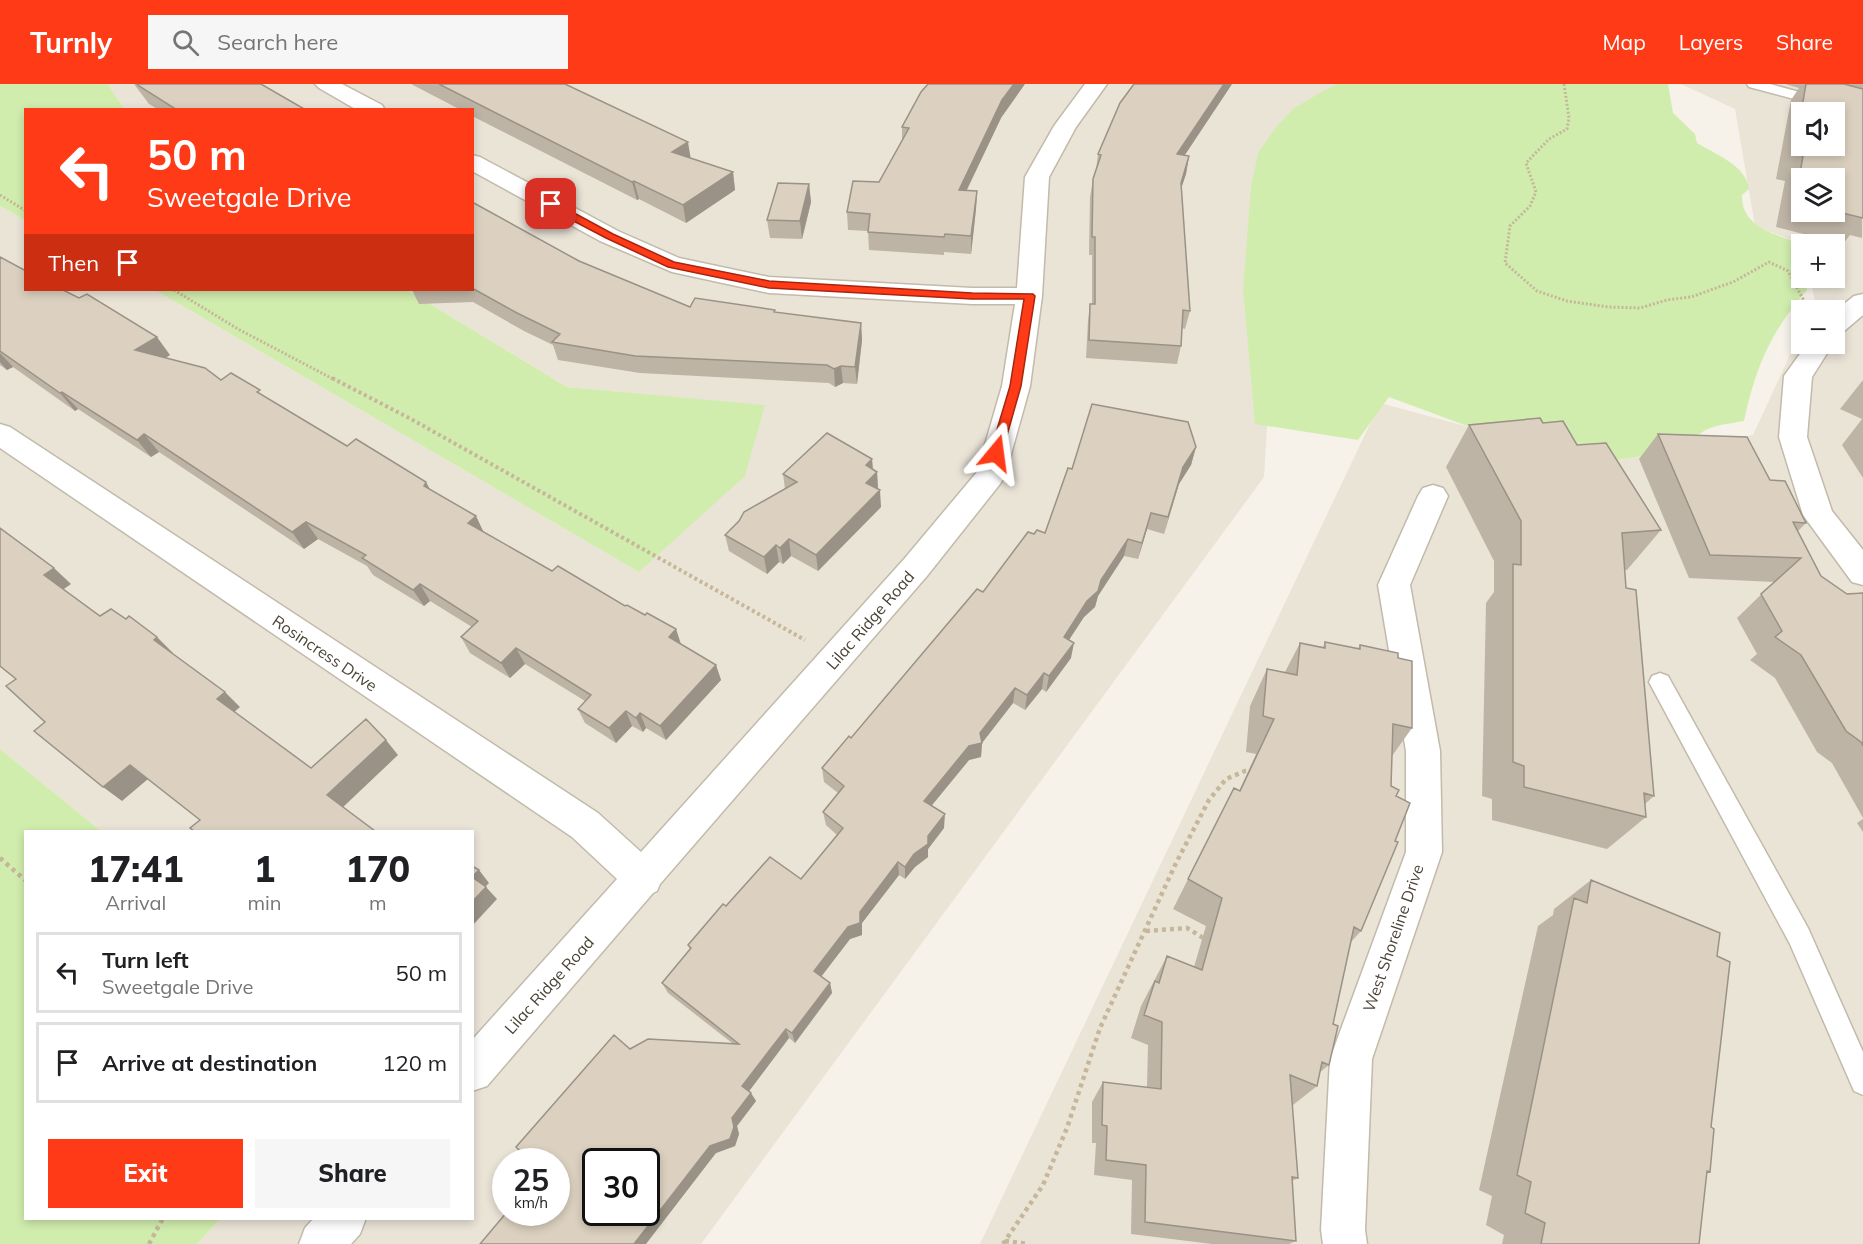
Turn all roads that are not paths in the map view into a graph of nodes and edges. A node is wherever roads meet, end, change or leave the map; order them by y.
1 (326, 84) edge
2 (1096, 84) edge
3 (1754, 84) edge
4 (370, 108) edge
5 (1863, 113) edge
6 (474, 163) edge
7 (1029, 296) junction
8 (1863, 302) edge
9 (1845, 317) edge
10 (1813, 354) edge
11 (0, 434) edge
12 (1433, 496) dead end
13 (1863, 573) edge
14 (1660, 682) dead end
15 (644, 879) junction
16 (474, 1069) edge
17 (1863, 1082) edge
18 (342, 1220) edge
19 (321, 1244) edge
20 (1345, 1244) edge

1 - 4 street
2 - 7 street, Lilac Ridge Road
3 - 5 lane
6 - 7 street
7 - 15 street, Lilac Ridge Road
8 - 9 street
10 - 13 street
11 - 15 street, Rosincress Drive
12 - 20 street, West Shoreline Drive
14 - 17 lane
15 - 16 street, Lilac Ridge Road
18 - 19 street

